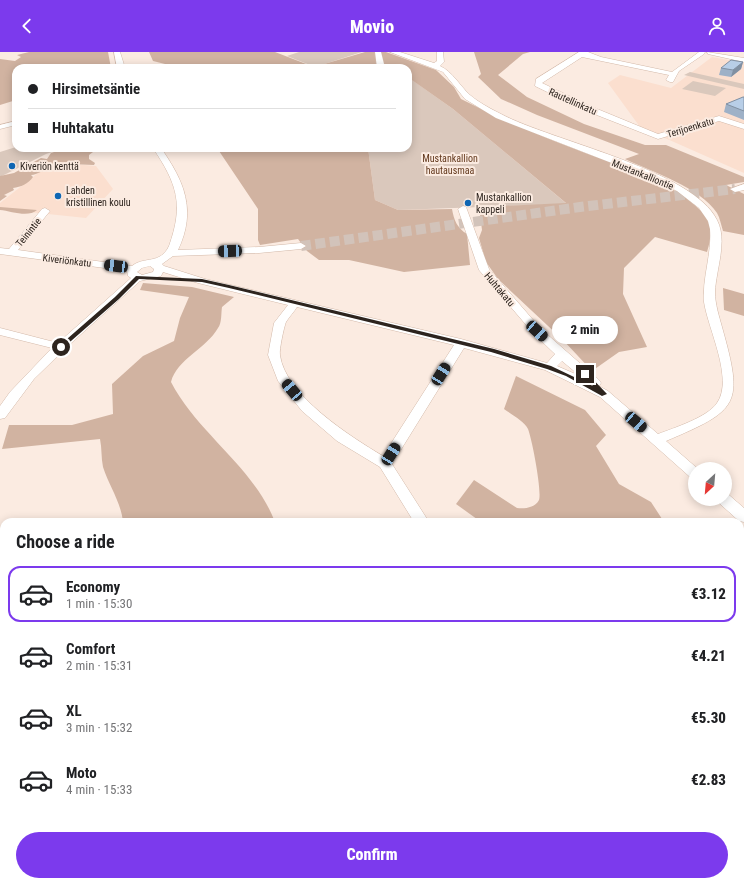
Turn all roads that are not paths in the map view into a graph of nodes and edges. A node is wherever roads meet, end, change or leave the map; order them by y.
1 (117, 52) edge
2 (378, 52) edge
3 (393, 52) edge
4 (440, 52) edge
5 (700, 53) edge
6 (710, 53) edge
7 (744, 60) edge
8 (120, 64) edge
9 (380, 64) edge
10 (435, 66) junction
11 (672, 77) junction
12 (12, 124) edge
13 (0, 127) edge
14 (744, 127) edge
15 (658, 137) joint
16 (160, 152) edge
17 (463, 209) dead end
18 (45, 211) dead end
19 (301, 246) tunnel mouth
20 (5, 252) edge
21 (170, 253) junction
22 (158, 266) junction
23 (135, 273) junction
24 (150, 277) junction
25 (202, 281) junction
26 (295, 302) junction
27 (0, 331) edge
28 (461, 343) junction
29 (61, 347) junction
30 (562, 354) junction
31 (549, 368) junction
32 (604, 394) junction
33 (0, 415) edge
34 (657, 440) junction
35 (385, 464) junction
36 (688, 468) edge
37 (732, 506) edge
38 (744, 517) edge
39 (419, 518) edge

1 - 8 street
2 - 9 street
3 - 10 street, Mustankalliontie
4 - 10 street
5 - 6 street
5 - 11 street
6 - 7 street
10 - 34 street, Mustankalliontie
11 - 11 street
11 - 15 street, Rautellinkatu
12 - 13 street
14 - 15 street, Terijoenkatu
16 - 21 street
17 - 30 street, Huhtakatu
18 - 20 street, Teinintie
19 - 21 street
20 - 23 street, Kiveriönkatu
21 - 22 street
22 - 23 street
22 - 24 street
22 - 25 street
23 - 24 street
23 - 29 street
24 - 25 street
25 - 26 street
26 - 28 street
26 - 35 street
27 - 29 street
28 - 31 street
28 - 35 street
29 - 33 street
30 - 31 street
30 - 32 street, Huhtakatu
31 - 32 street
32 - 34 street
34 - 36 street
35 - 39 street
37 - 38 street

